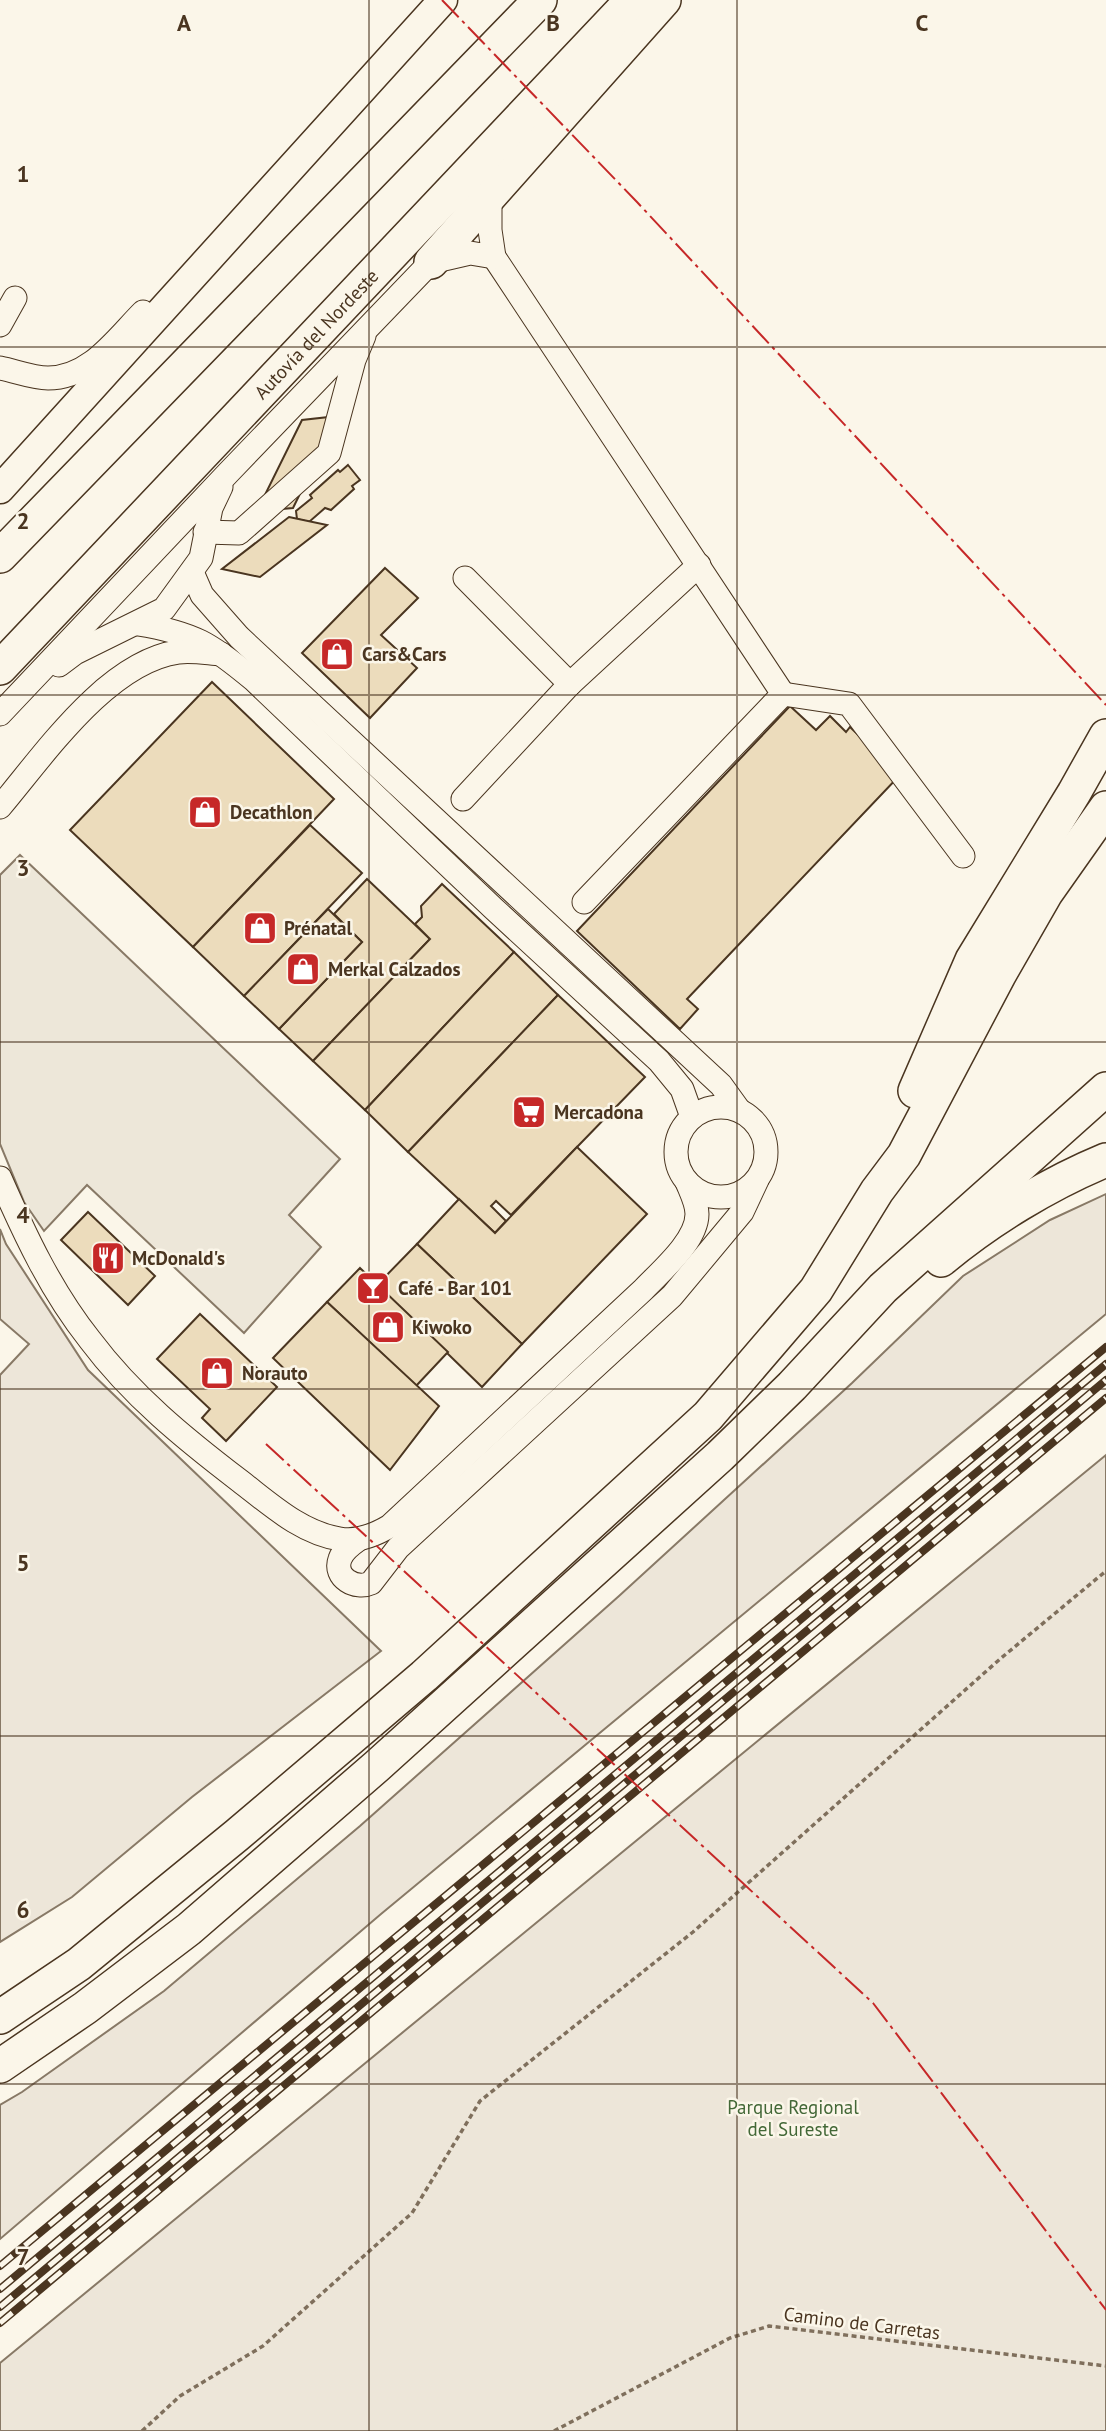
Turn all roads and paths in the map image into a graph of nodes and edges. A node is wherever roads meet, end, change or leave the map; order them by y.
1 (443, 0) edge
2 (540, 0) edge
3 (632, 0) edge
4 (664, 0) edge
5 (490, 197) junction
6 (218, 249) junction
7 (495, 257) junction
8 (431, 262) junction
9 (15, 298) dead end
10 (0, 326) edge
11 (368, 328) junction
12 (0, 368) edge
13 (229, 472) junction
14 (0, 489) edge
15 (205, 531) junction
16 (0, 556) edge
17 (699, 565) junction
18 (192, 572) junction
19 (465, 578) dead end
20 (138, 624) junction
21 (225, 655) junction
22 (0, 668) edge
23 (570, 684) junction
24 (783, 694) junction
25 (6, 708) edge
26 (1106, 736) edge
27 (463, 799) dead end
28 (0, 807) edge
29 (1106, 808) edge
30 (962, 856) dead end
31 (584, 902) dead end
32 (1106, 1088) edge
33 (739, 1110) junction
34 (692, 1117) junction
35 (1106, 1160) edge
36 (0, 1178) edge
37 (757, 1180) junction
38 (687, 1182) junction
39 (877, 1191) junction
40 (792, 1386) junction
41 (359, 1539) junction
42 (1106, 1571) edge
43 (0, 2017) edge
44 (0, 2066) edge
45 (1106, 2366) edge
46 (142, 2431) edge
47 (554, 2431) edge

1 - 6 main road
2 - 16 highway
3 - 22 highway, Autovía del Nordeste
4 - 5 highway
5 - 7 street
5 - 8 highway
6 - 12 street
6 - 14 main road
7 - 8 street
7 - 17 street
8 - 11 street
9 - 10 street
11 - 13 street
11 - 15 street
13 - 15 street
13 - 25 street
15 - 18 street
17 - 23 street
17 - 24 street
18 - 20 street
18 - 33 street
19 - 23 street
20 - 21 street
20 - 25 street
21 - 28 street
21 - 34 street
23 - 27 street
24 - 30 street
24 - 31 street
26 - 39 highway
29 - 39 highway
32 - 40 highway
33 - 34 street
33 - 37 street
34 - 38 street
35 - 40 highway
36 - 41 street
37 - 38 street
37 - 41 street
38 - 41 street
39 - 43 highway
40 - 44 highway
42 - 46 path
45 - 47 path, Camino de Carretas

